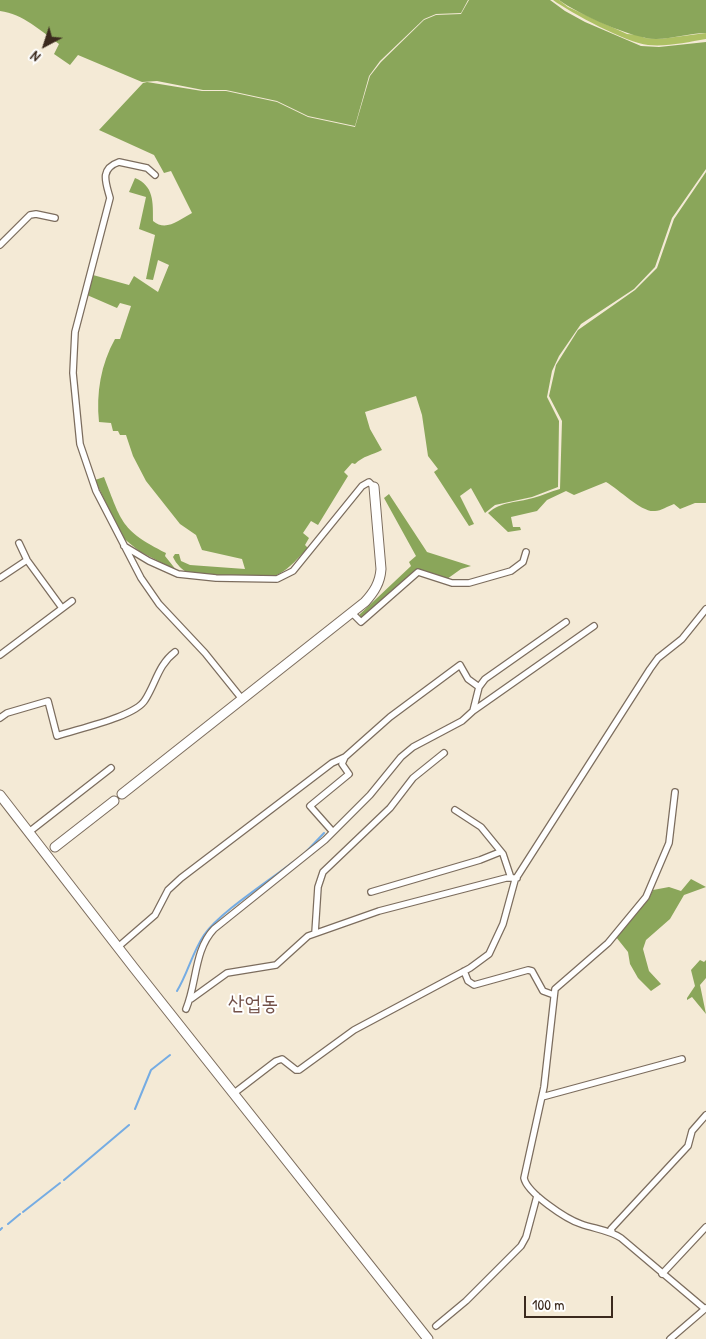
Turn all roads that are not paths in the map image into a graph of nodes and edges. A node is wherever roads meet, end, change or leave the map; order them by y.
1 (155, 175) dead end
2 (55, 218) dead end
3 (0, 245) edge
4 (374, 487) joint
5 (18, 543) dead end
6 (124, 546) junction
7 (526, 552) dead end
8 (27, 560) junction
9 (0, 578) edge
10 (72, 601) dead end
11 (62, 608) junction
12 (706, 609) edge
13 (352, 613) junction
14 (566, 622) dead end
15 (594, 626) dead end
16 (175, 652) dead end
17 (0, 655) edge
18 (479, 687) junction
19 (242, 699) junction
20 (473, 711) junction
21 (0, 718) edge
22 (444, 753) dead end
23 (345, 757) junction
24 (111, 768) dead end
25 (675, 792) dead end
26 (122, 794) dead end
27 (0, 795) edge
28 (114, 801) dead end
29 (455, 810) dead end
30 (29, 832) junction
31 (333, 832) junction
32 (55, 847) dead end
33 (500, 852) junction
34 (514, 878) junction
35 (370, 892) dead end
36 (315, 933) junction
37 (118, 947) junction
38 (464, 971) junction
39 (554, 995) junction
40 (190, 1000) junction
41 (186, 1009) dead end
42 (682, 1059) dead end
43 (234, 1094) junction
44 (542, 1097) junction
45 (706, 1115) edge
46 (537, 1196) junction
47 (706, 1227) edge
48 (612, 1232) junction
49 (662, 1274) junction
50 (706, 1308) edge
51 (436, 1326) dead end
52 (428, 1339) edge
53 (670, 1339) edge

1 - 6 street
2 - 3 street
4 - 6 street
4 - 13 main road
5 - 8 street
6 - 19 street
7 - 13 street
8 - 9 street
8 - 11 street
10 - 11 street
11 - 17 street
12 - 34 street
13 - 19 main road
14 - 18 street
15 - 20 street
16 - 21 street
18 - 20 street
18 - 23 street
19 - 26 main road
20 - 31 street
22 - 36 street
23 - 31 street
23 - 37 street
24 - 30 street
25 - 39 street
27 - 30 main road
28 - 32 main road
29 - 33 street
30 - 37 main road
31 - 40 street
33 - 34 street
33 - 35 street
34 - 36 street
34 - 38 street
36 - 40 street
37 - 43 main road
38 - 39 street
38 - 43 street
39 - 44 street
40 - 41 street
42 - 44 street
43 - 52 main road
44 - 46 street
45 - 48 street
46 - 48 street
46 - 51 street
47 - 49 street
48 - 49 street
49 - 50 street
50 - 53 street

